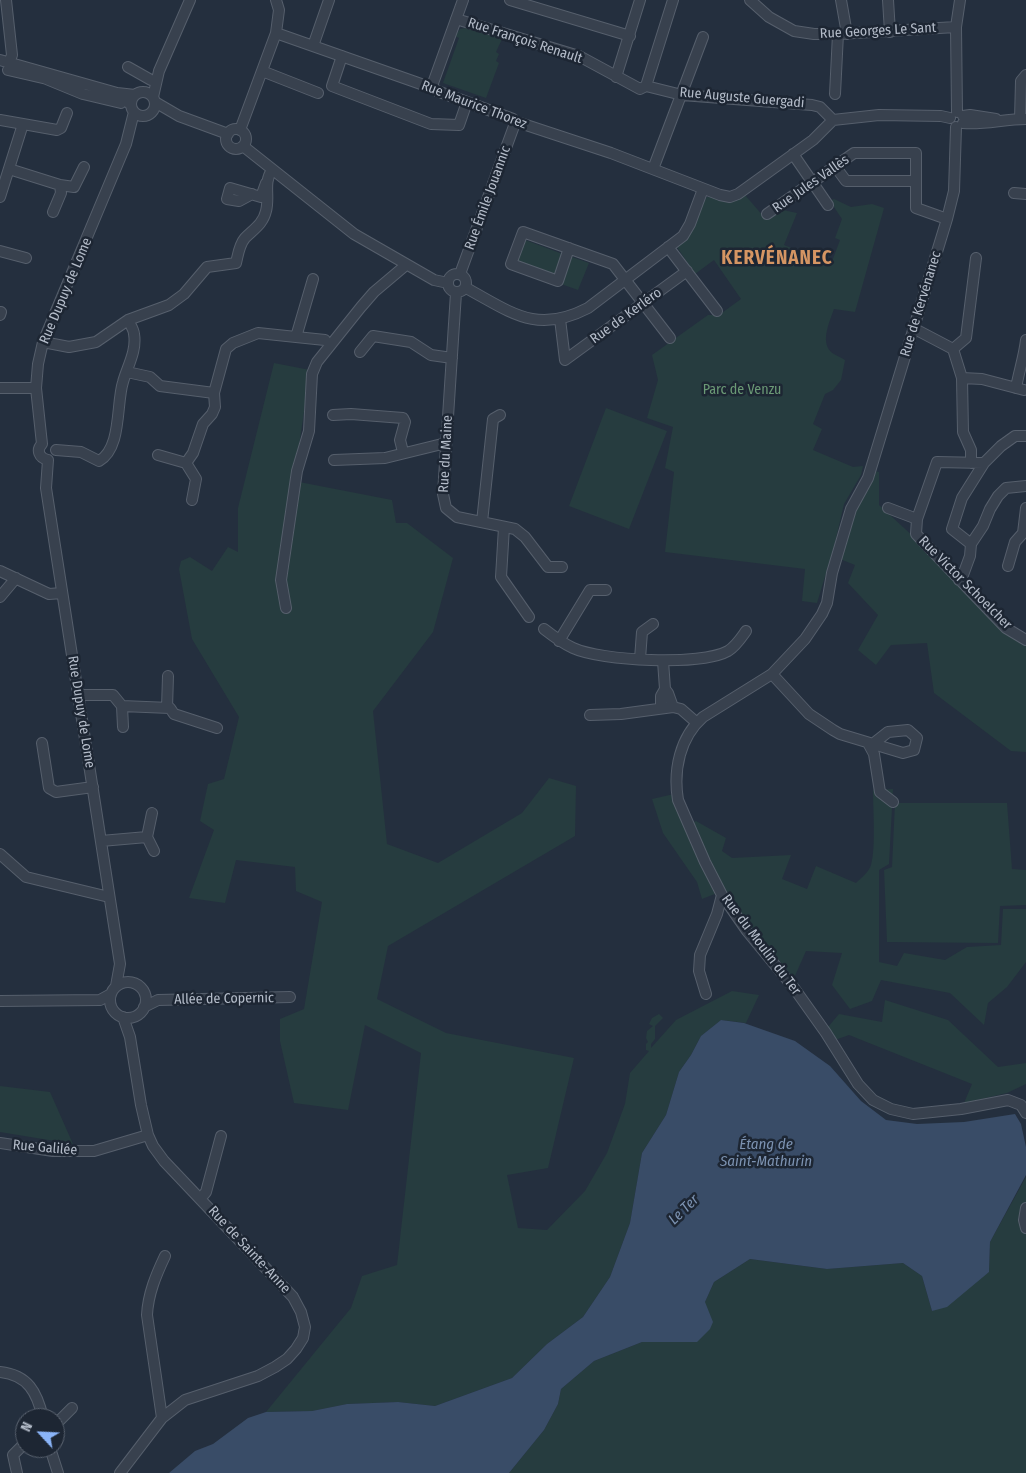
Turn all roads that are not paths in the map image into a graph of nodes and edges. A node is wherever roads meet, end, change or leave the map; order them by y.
1 (6, 0) edge
2 (190, 0) edge
3 (276, 0) edge
4 (329, 0) edge
5 (463, 0) edge
6 (510, 0) edge
7 (640, 0) edge
8 (673, 0) edge
9 (750, 0) edge
10 (832, 0) edge
11 (888, 0) edge
12 (960, 0) edge
13 (841, 3) edge
14 (456, 19) junction
15 (956, 27) junction
16 (890, 32) junction
17 (276, 33) junction
18 (843, 34) junction
19 (630, 36) junction
20 (703, 38) dead end
21 (313, 46) junction
22 (342, 56) junction
23 (3, 63) edge
24 (128, 67) dead end
25 (159, 71) junction
26 (262, 71) junction
27 (1026, 75) edge
28 (616, 77) junction
29 (151, 80) junction
30 (432, 86) junction
31 (646, 86) junction
32 (318, 93) dead end
33 (835, 94) dead end
34 (682, 95) junction
35 (467, 102) junction
36 (143, 104) junction
37 (67, 114) dead end
38 (958, 119) junction
39 (1023, 119) edge
40 (0, 120) edge
41 (833, 120) junction
42 (514, 121) junction
43 (24, 124) junction
44 (240, 130) junction
45 (228, 134) junction
46 (243, 146) junction
47 (793, 154) junction
48 (835, 166) junction
49 (84, 167) dead end
50 (9, 169) junction
51 (653, 169) junction
52 (272, 170) junction
53 (814, 181) junction
54 (916, 181) junction
55 (266, 182) junction
56 (60, 185) junction
57 (704, 189) junction
58 (1014, 193) dead end
59 (252, 194) dead end
60 (1026, 194) edge
61 (0, 197) edge
62 (828, 205) dead end
63 (53, 212) dead end
64 (767, 214) dead end
65 (946, 219) junction
66 (668, 247) junction
67 (569, 248) junction
68 (0, 251) edge
69 (26, 258) dead end
70 (976, 258) dead end
71 (406, 265) junction
72 (687, 271) junction
73 (460, 274) junction
74 (312, 279) dead end
75 (624, 280) junction
76 (448, 283) junction
77 (466, 288) junction
78 (456, 293) junction
79 (643, 303) junction
80 (717, 310) dead end
81 (560, 319) junction
82 (128, 320) junction
83 (913, 328) junction
84 (296, 336) junction
85 (670, 338) dead end
86 (325, 340) dead end
87 (1026, 340) edge
88 (44, 342) junction
89 (953, 349) junction
90 (360, 352) dead end
91 (452, 358) junction
92 (127, 372) junction
93 (962, 378) junction
94 (0, 388) edge
95 (36, 388) junction
96 (214, 393) junction
97 (333, 415) dead end
98 (500, 415) dead end
99 (1025, 436) edge
100 (446, 443) junction
101 (42, 444) junction
102 (56, 450) junction
103 (402, 452) junction
104 (158, 455) dead end
105 (48, 460) junction
106 (334, 460) dead end
107 (186, 463) junction
108 (971, 463) junction
109 (984, 463) junction
110 (868, 478) joint
111 (1026, 486) edge
112 (192, 500) dead end
113 (888, 508) dead end
114 (1026, 508) edge
115 (917, 519) junction
116 (482, 522) junction
117 (504, 527) junction
118 (1023, 538) edge
119 (971, 544) junction
120 (1008, 566) dead end
121 (562, 567) dead end
122 (0, 571) edge
123 (16, 578) junction
124 (959, 580) junction
125 (60, 582) junction
126 (38, 588) junction
127 (606, 590) dead end
128 (62, 593) junction
129 (0, 597) edge
130 (286, 608) dead end
131 (529, 617) dead end
132 (653, 624) dead end
133 (544, 629) dead end
134 (746, 631) dead end
135 (1026, 640) edge
136 (559, 641) junction
137 (640, 659) junction
138 (663, 661) junction
139 (772, 674) junction
140 (168, 676) dead end
141 (665, 689) junction
142 (78, 695) junction
143 (122, 706) junction
144 (673, 707) junction
145 (167, 708) junction
146 (661, 708) junction
147 (590, 715) dead end
148 (696, 723) junction
149 (123, 727) dead end
150 (216, 728) dead end
151 (42, 743) dead end
152 (93, 787) junction
153 (893, 802) dead end
154 (152, 813) dead end
155 (147, 837) junction
156 (101, 841) junction
157 (154, 851) dead end
158 (0, 854) edge
159 (722, 895) junction
160 (109, 897) junction
161 (120, 964) junction
162 (131, 982) junction
163 (113, 991) junction
164 (145, 994) junction
165 (706, 994) dead end
166 (290, 997) dead end
167 (100, 1000) junction
168 (158, 1000) junction
169 (0, 1001) edge
170 (112, 1006) junction
171 (144, 1006) junction
172 (136, 1016) junction
173 (123, 1017) junction
174 (130, 1038) junction
175 (1026, 1113) edge
176 (148, 1135) junction
177 (221, 1136) dead end
178 (0, 1143) edge
179 (200, 1198) junction
180 (1026, 1208) edge
181 (1026, 1228) edge
182 (165, 1256) dead end
183 (0, 1372) edge
184 (41, 1408) edge
185 (72, 1408) dead end
186 (65, 1415) edge
187 (162, 1418) junction
188 (15, 1453) edge
189 (53, 1458) edge
190 (16, 1473) edge
191 (58, 1473) edge
192 (120, 1473) edge

1 - 23 street
2 - 25 street
3 - 17 street
4 - 21 street
5 - 14 street
6 - 19 street
7 - 19 street
8 - 31 street
9 - 18 street, Rue Georges Le Sant
10 - 13 street
11 - 16 street
12 - 15 street, Rue de Kervénanec
13 - 18 street
14 - 28 street, Rue François Renault
14 - 30 street
15 - 16 street, Rue Georges Le Sant
15 - 38 street, Rue de Kervénanec
16 - 18 street, Rue Georges Le Sant
17 - 21 street, Rue Maurice Thorez
17 - 26 street
18 - 33 street
19 - 28 street
20 - 34 street
21 - 22 street, Rue Maurice Thorez
22 - 30 street, Rue Maurice Thorez
22 - 35 street
23 - 36 street
23 - 36 street
24 - 29 street
25 - 29 street
25 - 36 street
26 - 32 street
26 - 44 street
27 - 39 street
28 - 31 street, Rue François Renault
29 - 36 street
30 - 35 street, Rue Maurice Thorez
31 - 34 street, Rue Auguste Guergadi
34 - 41 street, Rue Auguste Guergadi
34 - 51 street
35 - 42 street, Rue Maurice Thorez
36 - 45 street
36 - 88 street, Rue Dupuy de Lome
37 - 43 street
38 - 39 street
38 - 41 street
38 - 65 street, Rue de Kervénanec
40 - 43 street
41 - 47 street, Rue Maurice Thorez
42 - 51 street, Rue Maurice Thorez
42 - 73 street, Rue Émile Jouannic
43 - 50 street
44 - 45 street
44 - 46 street
45 - 46 street
46 - 52 street
47 - 53 street
47 - 57 street, Rue Maurice Thorez
48 - 53 street, Rue Jules Vallès
48 - 54 street
48 - 54 street, Rue Jules Vallès
49 - 56 street
50 - 56 street
50 - 61 street
51 - 57 street, Rue Maurice Thorez
52 - 55 street
52 - 71 street
53 - 62 street
53 - 64 street, Rue Jules Vallès
54 - 65 street, Rue Jules Vallès
55 - 59 street
55 - 82 street
56 - 63 street
57 - 66 street
58 - 60 street
65 - 83 street, Rue de Kervénanec
66 - 72 street
66 - 75 street
67 - 67 street
67 - 75 street
68 - 69 street
70 - 89 street
71 - 76 street
71 - 130 street
72 - 79 street, Rue de Kerléro
72 - 80 street
73 - 76 street
73 - 77 street
74 - 84 street
75 - 79 street
75 - 81 street
76 - 78 street
77 - 78 street
77 - 81 street
78 - 91 street, Rue du Maine
79 - 81 street, Rue de Kerléro
79 - 85 street
82 - 88 street
82 - 92 street
83 - 89 street
83 - 110 street, Rue de Kervénanec
84 - 86 street
84 - 96 street
87 - 93 street
88 - 95 street, Rue Dupuy de Lome
89 - 93 street
90 - 91 street
91 - 100 street, Rue du Maine
92 - 96 street
92 - 102 street
93 - 108 street
94 - 95 street
95 - 101 street, Rue Dupuy de Lome
96 - 107 street
97 - 103 street
98 - 116 street
99 - 109 street
100 - 103 street
100 - 116 street, Rue du Maine
101 - 102 street
101 - 105 street, Rue Dupuy de Lome
102 - 105 street
103 - 106 street
104 - 107 street
105 - 125 street, Rue Dupuy de Lome
107 - 112 street
108 - 109 street, Rue Victor Schoelcher
108 - 115 street, Rue Victor Schoelcher
109 - 119 street
110 - 139 street, Rue du Moulin du Ter
111 - 119 street
113 - 115 street, Rue Victor Schoelcher
114 - 118 street
115 - 124 street, Rue Victor Schoelcher
116 - 117 street, Rue du Maine
117 - 121 street, Rue du Maine
117 - 131 street
118 - 120 street
119 - 124 street
122 - 123 street
123 - 126 street
123 - 129 street
124 - 135 street, Rue Victor Schoelcher
125 - 126 street
125 - 128 street, Rue Dupuy de Lome
126 - 128 street
127 - 136 street
128 - 142 street, Rue Dupuy de Lome
132 - 137 street
133 - 136 street
134 - 138 street
136 - 137 street
137 - 138 street
138 - 141 street
139 - 148 street, Rue du Moulin du Ter
139 - 153 street
140 - 145 street
141 - 144 street
141 - 146 street
142 - 143 street
142 - 152 street, Rue Dupuy de Lome
143 - 145 street
143 - 149 street
144 - 146 street
144 - 148 street
145 - 150 street
146 - 147 street
148 - 159 street, Rue du Moulin du Ter
151 - 152 street
152 - 156 street, Rue Dupuy de Lome
154 - 155 street
155 - 156 street
155 - 157 street
156 - 160 street, Rue Dupuy de Lome
158 - 160 street
159 - 165 street
159 - 175 street, Rue du Moulin du Ter
160 - 161 street, Rue Dupuy de Lome
161 - 162 street, Rue Dupuy de Lome
161 - 163 street, Rue Dupuy de Lome
162 - 163 street
162 - 164 street
163 - 167 street
163 - 170 street
164 - 168 street, Allée de Copernic
164 - 171 street
166 - 168 street, Allée de Copernic
167 - 169 street
167 - 170 street
168 - 171 street, Allée de Copernic
170 - 173 street
171 - 172 street
172 - 173 street
172 - 174 street, Rue de Sainte-Anne
173 - 174 street, Rue de Sainte-Anne
174 - 176 street, Rue de Sainte-Anne
176 - 178 street, Rue Galilée
176 - 179 street, Rue de Sainte-Anne
177 - 179 street
179 - 187 street, Rue de Sainte-Anne
180 - 181 street
182 - 187 street
183 - 184 street
185 - 186 street
187 - 192 street, Rue de Sainte-Anne
188 - 190 street
189 - 191 street

